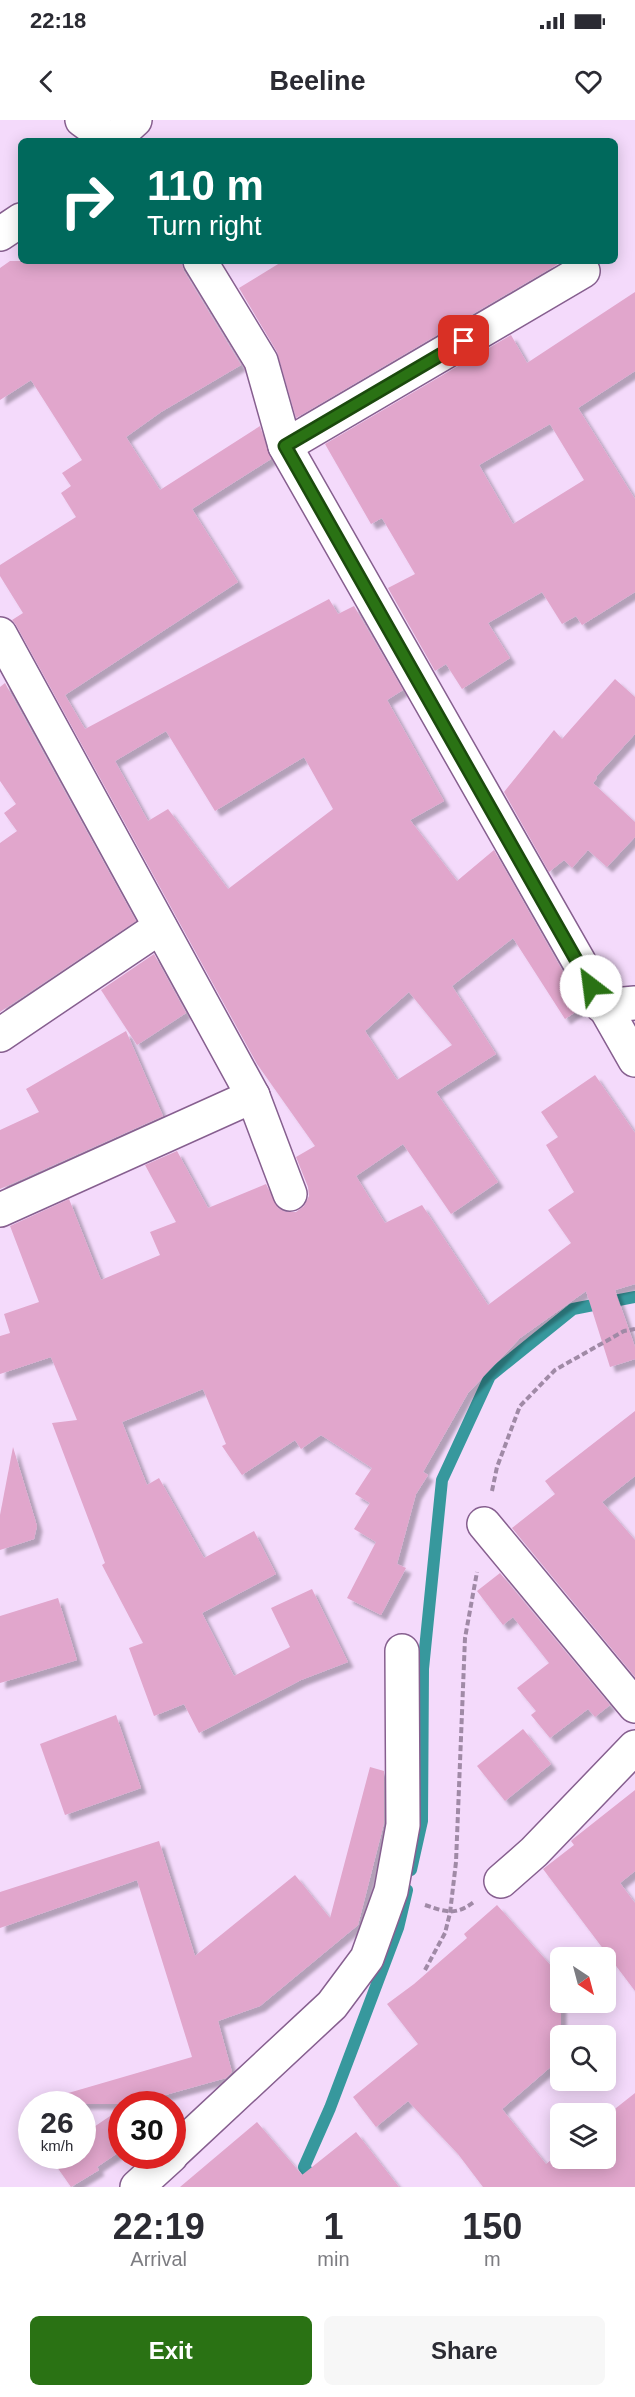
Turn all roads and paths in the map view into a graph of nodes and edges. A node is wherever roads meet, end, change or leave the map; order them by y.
1 (82, 120) edge
2 (122, 135) edge
3 (18, 222) edge
4 (0, 234) edge
5 (202, 264) edge
6 (583, 271) dead end
7 (285, 446) junction
8 (0, 634) edge
9 (160, 927) junction
10 (635, 1003) edge
11 (602, 1006) junction
12 (0, 1035) edge
13 (635, 1060) edge
14 (254, 1096) junction
15 (290, 1194) dead end
16 (0, 1210) edge
17 (635, 1329) edge
18 (484, 1524) junction
19 (402, 1652) dead end
20 (635, 1706) edge
21 (635, 1747) edge
22 (501, 1881) dead end
23 (425, 1970) dead end
24 (186, 2142) edge
25 (157, 2169) edge
26 (137, 2187) edge

1 - 2 street
3 - 4 street
5 - 7 street
6 - 7 street
7 - 11 street
8 - 9 street
9 - 12 street
9 - 14 street
10 - 11 street
11 - 13 street
14 - 15 street
14 - 16 street
17 - 18 path
18 - 20 street
18 - 23 path
19 - 24 street
21 - 22 street
25 - 26 street

